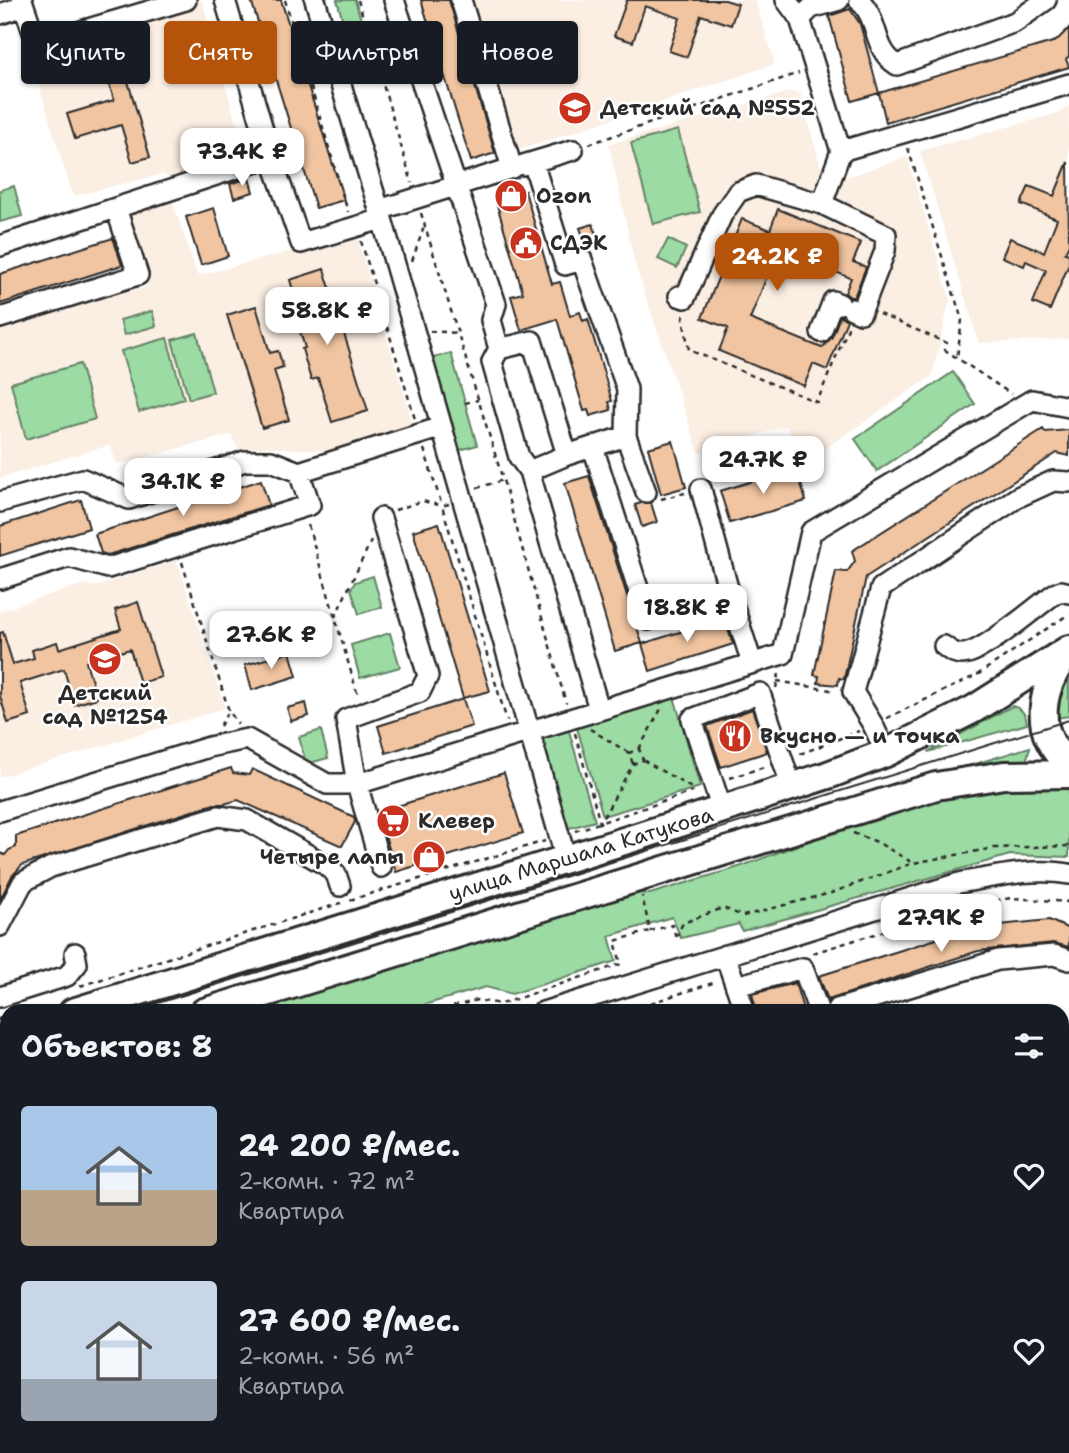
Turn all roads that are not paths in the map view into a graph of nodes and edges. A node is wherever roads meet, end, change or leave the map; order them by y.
1 (186, 0) edge
2 (225, 0) edge
3 (315, 0) edge
4 (394, 0) edge
5 (461, 0) edge
6 (786, 0) edge
7 (839, 0) edge
8 (859, 0) edge
9 (1046, 0) edge
10 (23, 3) edge
11 (0, 13) edge
12 (800, 19) junction
13 (1069, 84) edge
14 (573, 149) road end
15 (841, 151) junction
16 (271, 157) junction
17 (533, 162) junction
18 (512, 168) junction
19 (455, 186) junction
20 (822, 204) junction
21 (116, 208) junction
22 (381, 214) junction
23 (0, 246) edge
24 (683, 303) road end
25 (0, 318) edge
26 (821, 331) dead end
27 (499, 349) junction
28 (1069, 407) edge
29 (442, 427) junction
30 (625, 436) junction
31 (593, 447) junction
32 (567, 456) junction
33 (529, 471) junction
34 (299, 472) junction
35 (1069, 482) edge
36 (701, 489) road end
37 (646, 492) road end
38 (0, 502) edge
39 (381, 519) road end
40 (0, 579) edge
41 (729, 592) junction
42 (1069, 593) edge
43 (944, 646) dead end
44 (1069, 650) edge
45 (752, 663) junction
46 (599, 709) junction
47 (529, 730) junction
48 (886, 753) junction
49 (1069, 764) edge
50 (1069, 774) edge
51 (357, 784) junction
52 (792, 788) junction
53 (722, 810) junction
54 (0, 811) edge
55 (563, 848) junction
56 (381, 867) dead end
57 (1069, 874) edge
58 (340, 886) dead end
59 (0, 926) edge
60 (75, 953) dead end
61 (725, 955) junction
62 (1069, 960) edge
63 (734, 982) junction
64 (0, 997) edge
65 (74, 1000) edge
66 (230, 1004) edge
67 (568, 1004) edge
68 (742, 1004) edge
69 (816, 1004) edge
70 (853, 1004) edge

1 - 10 street
2 - 16 street
3 - 22 street
4 - 19 street
5 - 18 street
6 - 12 street
7 - 12 street
8 - 9 street
10 - 11 street
12 - 15 street
13 - 15 street
14 - 17 street
15 - 20 street
16 - 21 street
16 - 22 street
17 - 18 street
17 - 30 street
18 - 19 street
19 - 22 street
19 - 27 street
20 - 24 street
20 - 26 street
21 - 23 street
21 - 25 street
22 - 29 street
27 - 32 street
27 - 33 street
28 - 45 street
29 - 34 street
29 - 47 street
30 - 31 street
30 - 37 street
31 - 32 street
31 - 41 street
32 - 33 street
33 - 46 street
34 - 38 street
34 - 40 street
35 - 48 street
36 - 41 street
39 - 51 street
41 - 45 street
42 - 43 street
44 - 48 main road, улица Маршала Катукова
44 - 49 main road
45 - 46 street
46 - 47 street
47 - 51 street
47 - 55 street
48 - 52 main road, улица Маршала Катукова
50 - 66 main road, улица Маршала Катукова
51 - 54 street
51 - 56 street
52 - 53 main road, улица Маршала Катукова
52 - 53 street
53 - 55 main road, улица Маршала Катукова
55 - 65 main road, улица Маршала Катукова
57 - 61 street
58 - 59 street
60 - 64 street
61 - 63 street
61 - 67 street
62 - 70 street
63 - 68 street
63 - 69 street

